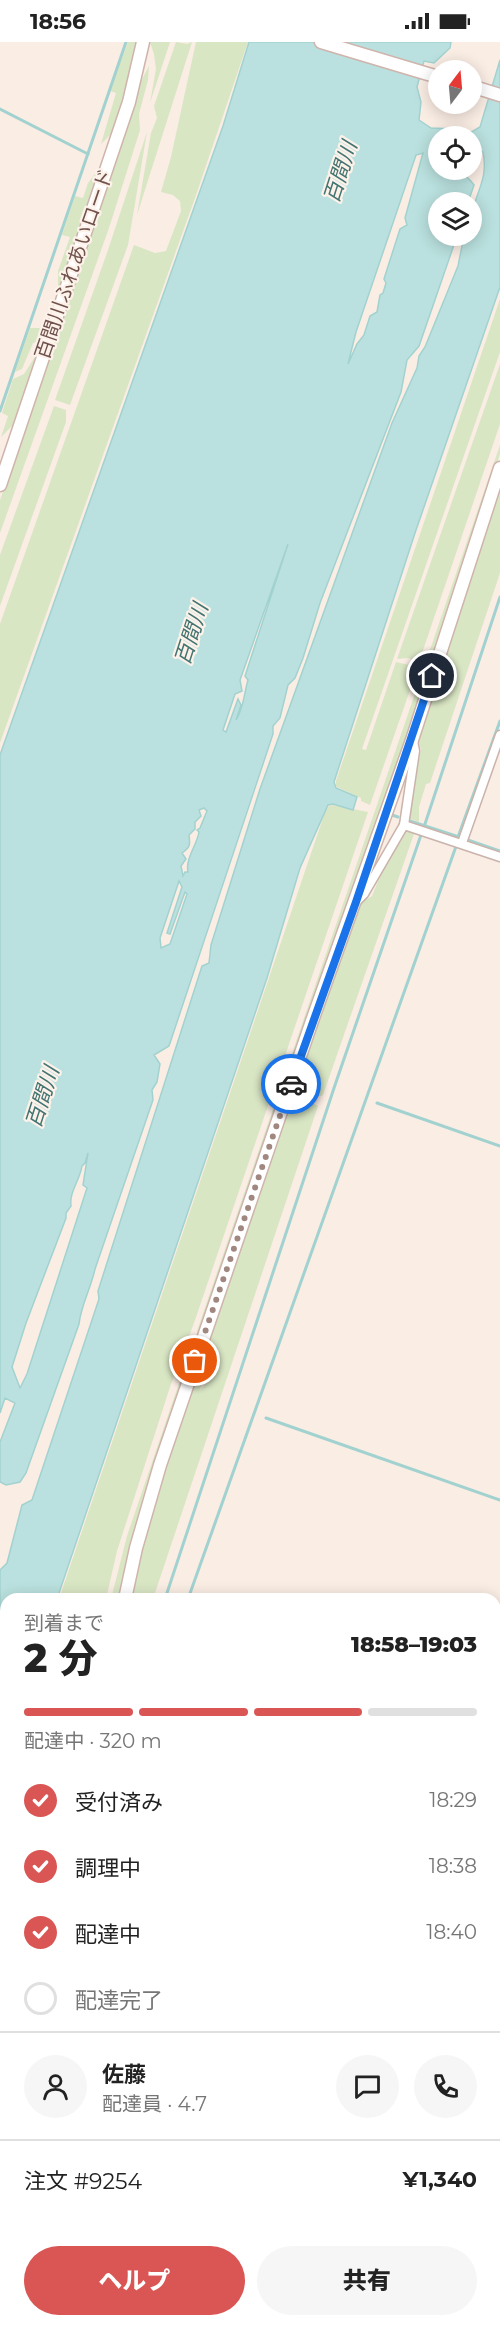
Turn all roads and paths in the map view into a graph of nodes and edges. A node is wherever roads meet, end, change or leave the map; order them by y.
1 (143, 42) edge
2 (321, 42) edge
3 (428, 74) edge
4 (482, 89) edge
5 (500, 95) edge
6 (500, 468) edge
7 (0, 485) edge
8 (500, 735) edge
9 (412, 740) junction
10 (404, 825) junction
11 (461, 841) junction
12 (500, 857) edge
13 (356, 902) junction
14 (126, 1593) edge

1 - 7 street, 百間川ふれあいロード
2 - 3 street
4 - 5 street
6 - 9 street
8 - 11 street
9 - 10 street
9 - 13 street
10 - 11 street
10 - 13 street
11 - 12 street
13 - 14 street

